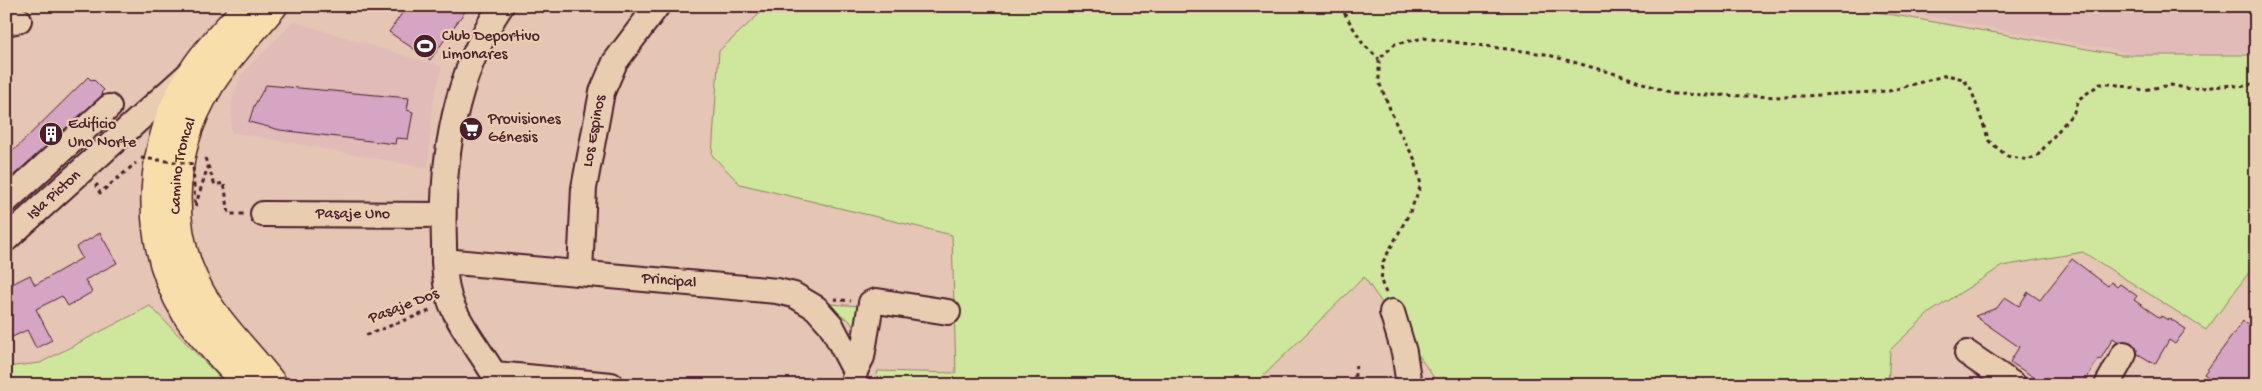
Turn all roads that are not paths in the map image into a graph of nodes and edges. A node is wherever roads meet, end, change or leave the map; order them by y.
1 (248, 6) edge
2 (274, 6) edge
3 (501, 6) edge
4 (657, 6) edge
5 (195, 68) junction
6 (109, 107) dead end
7 (124, 132) junction
8 (163, 136) junction
9 (6, 201) edge
10 (263, 214) road end
11 (443, 215) junction
12 (6, 239) edge
13 (444, 261) junction
14 (580, 272) junction
15 (948, 312) dead end
16 (1392, 312) road end
17 (1967, 353) dead end
18 (2124, 354) dead end
19 (854, 378) edge
20 (498, 379) edge
21 (246, 385) edge
22 (273, 385) edge
23 (611, 385) edge
24 (1409, 385) edge
25 (2014, 385) edge
26 (2107, 385) edge

1 - 5 main road, Camino Troncal
2 - 22 main road, Camino Troncal
3 - 11 street
4 - 14 street, Los Espinos
5 - 7 street, Isla Picton
5 - 8 main road, Camino Troncal
6 - 9 street
7 - 8 street
7 - 12 street, Isla Picton
8 - 21 main road, Camino Troncal
10 - 11 street, Pasaje Uno
11 - 13 street
13 - 14 street, Principal
13 - 20 street
14 - 19 street, Principal
15 - 19 street, Principal
16 - 24 street
17 - 25 street
18 - 26 street
20 - 23 street

